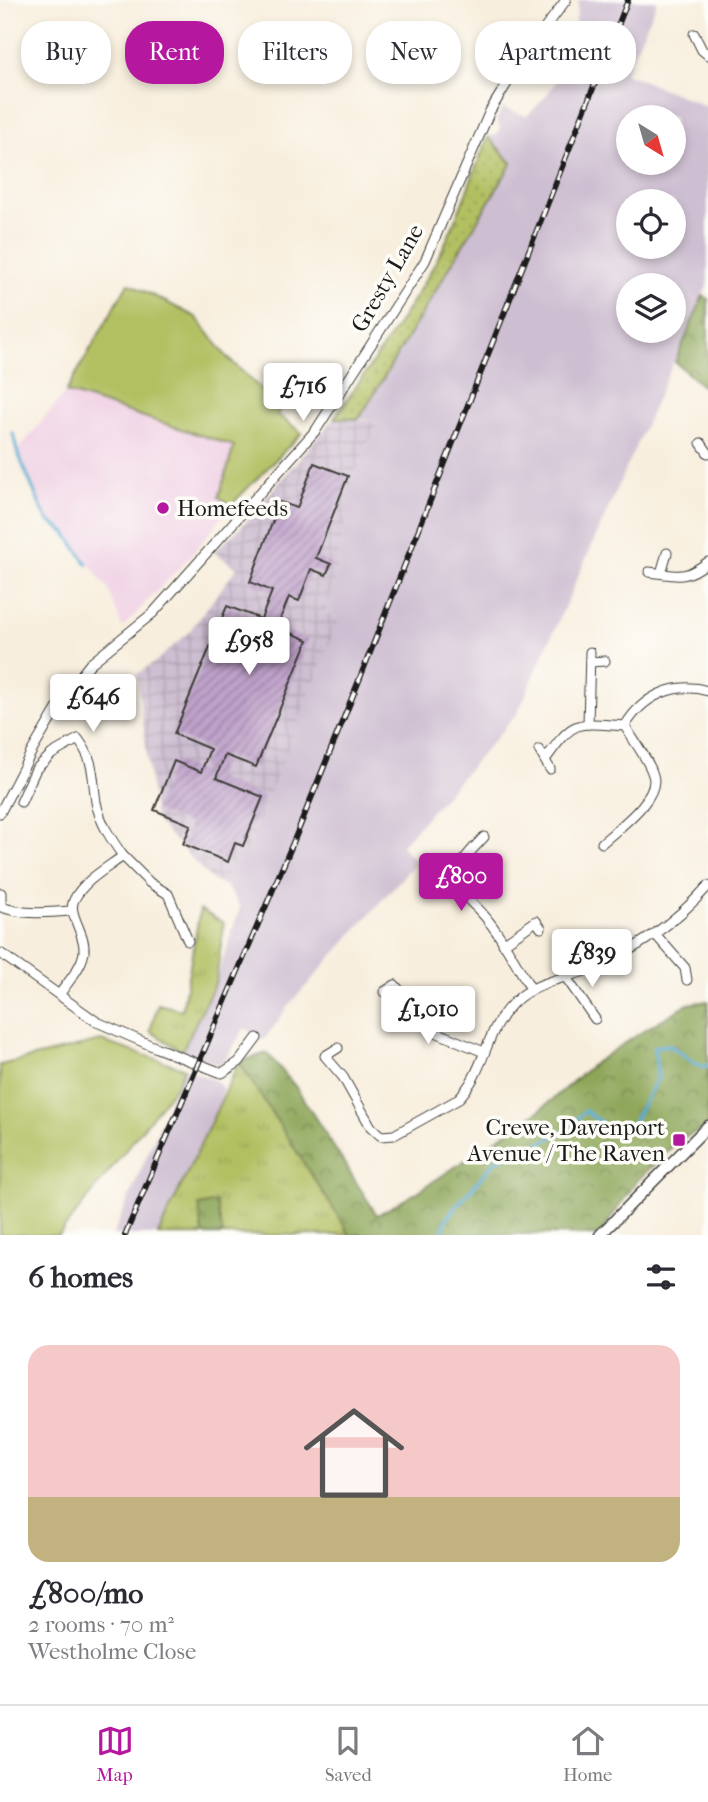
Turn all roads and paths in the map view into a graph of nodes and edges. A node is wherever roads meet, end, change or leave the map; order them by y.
1 (566, 0) edge
2 (694, 34) dead end
3 (708, 55) edge
4 (701, 443) dead end
5 (708, 453) edge
6 (667, 553) dead end
7 (708, 562) edge
8 (649, 572) dead end
9 (661, 573) junction
10 (605, 661) dead end
11 (708, 691) edge
12 (588, 724) junction
13 (625, 726) junction
14 (539, 750) dead end
15 (21, 802) dead end
16 (0, 813) edge
17 (484, 837) dead end
18 (602, 843) dead end
19 (123, 856) junction
20 (708, 886) edge
21 (1, 893) edge
22 (700, 894) junction
23 (708, 902) edge
24 (71, 911) junction
25 (536, 921) dead end
26 (654, 934) junction
27 (188, 941) dead end
28 (503, 944) junction
29 (0, 953) edge
30 (693, 961) dead end
31 (685, 968) junction
32 (565, 976) junction
33 (404, 978) dead end
34 (687, 980) dead end
35 (394, 985) junction
36 (531, 989) junction
37 (384, 992) dead end
38 (59, 995) junction
39 (595, 1019) dead end
40 (257, 1038) dead end
41 (338, 1048) dead end
42 (484, 1052) junction
43 (325, 1056) junction
44 (315, 1063) dead end
45 (708, 1126) edge
46 (600, 1235) edge

1 - 16 street, Gresty Lane
2 - 3 street
4 - 5 street
6 - 9 street
7 - 9 street
8 - 9 street
10 - 12 street
11 - 13 street
12 - 13 street
12 - 14 street
13 - 18 street
15 - 19 street
17 - 28 street
19 - 24 street
19 - 27 street
20 - 22 street
21 - 24 street
22 - 23 street
22 - 26 street
24 - 38 street
25 - 28 street
26 - 31 street
26 - 32 street
28 - 36 street
29 - 38 street
30 - 31 street
31 - 34 street
32 - 36 street
32 - 39 street
33 - 35 street
35 - 37 street
35 - 42 street
36 - 42 street
38 - 40 street
41 - 43 street
42 - 43 street
43 - 44 street
45 - 46 street

